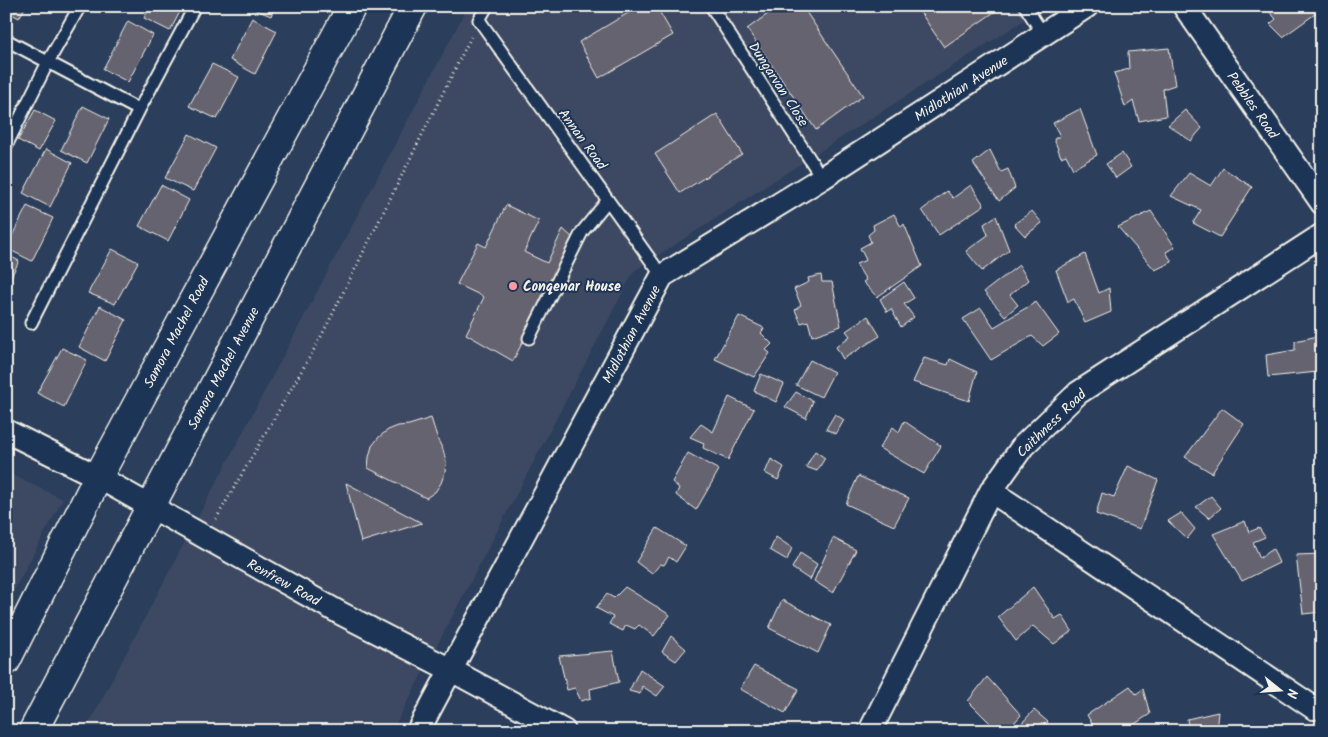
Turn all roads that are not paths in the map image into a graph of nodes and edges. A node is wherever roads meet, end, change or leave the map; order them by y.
1 (80, 6) edge
2 (195, 6) edge
3 (352, 6) edge
4 (413, 6) edge
5 (488, 6) edge
6 (711, 6) edge
7 (1025, 6) edge
8 (1087, 6) edge
9 (1184, 6) edge
10 (1043, 34) junction
11 (6, 40) edge
12 (48, 62) junction
13 (139, 110) junction
14 (6, 146) edge
15 (822, 178) junction
16 (608, 200) junction
17 (1322, 204) edge
18 (1322, 235) edge
19 (662, 276) junction
20 (31, 323) dead end
21 (529, 338) dead end
22 (6, 431) edge
23 (98, 477) junction
24 (991, 491) junction
25 (150, 506) junction
26 (6, 661) edge
27 (451, 670) junction
28 (1314, 708) dead end
29 (33, 731) edge
30 (418, 731) edge
31 (564, 731) edge
32 (870, 731) edge

1 - 12 lane
2 - 13 lane
3 - 23 highway, Samora Machel Road
4 - 25 highway, Samora Machel Avenue
5 - 16 lane, Annan Road
6 - 15 lane, Dungarvan Close
7 - 10 lane
8 - 10 street, Midlothian Avenue
9 - 17 street, Pebbles Road
10 - 15 street, Midlothian Avenue
11 - 12 lane
12 - 13 lane
12 - 14 lane
13 - 20 lane
15 - 19 street, Midlothian Avenue
16 - 19 lane, Annan Road
16 - 21 lane
18 - 24 street, Caithness Road
19 - 27 street, Midlothian Avenue
22 - 23 street, Renfrew Road
23 - 25 street, Renfrew Road
23 - 26 highway, Samora Machel Road
24 - 28 street
24 - 32 street, Caithness Road
25 - 27 street, Renfrew Road
25 - 29 highway, Samora Machel Avenue
27 - 30 street, Midlothian Avenue
27 - 31 street, Renfrew Road

